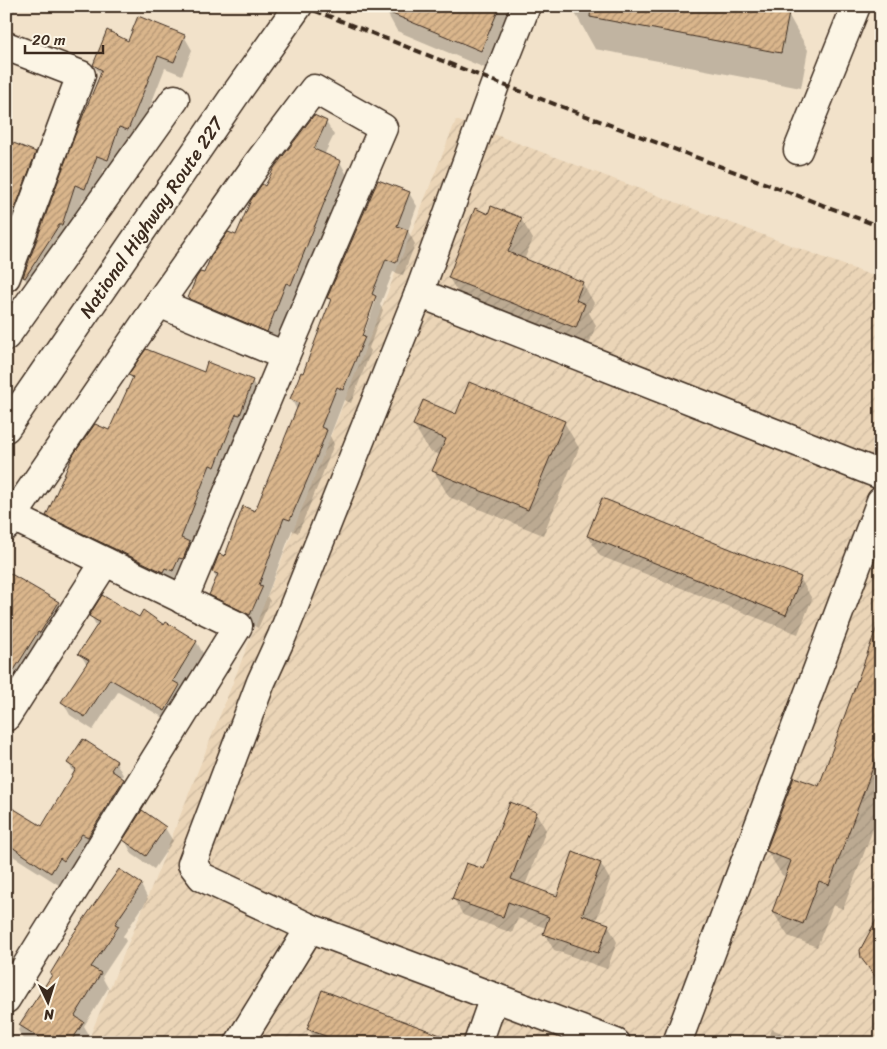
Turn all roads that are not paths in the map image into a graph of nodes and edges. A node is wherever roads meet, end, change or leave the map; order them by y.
1 (298, 6) edge
2 (526, 6) edge
3 (856, 6) edge
4 (6, 46) edge
5 (175, 99) dead end
6 (798, 150) dead end
7 (15, 226) edge
8 (6, 278) edge
9 (419, 293) junction
10 (159, 303) junction
11 (6, 336) edge
12 (285, 356) junction
13 (6, 428) edge
14 (881, 475) edge
15 (881, 501) edge
16 (10, 521) edge
17 (105, 562) junction
18 (183, 600) junction
19 (6, 717) edge
20 (310, 928) junction
21 (494, 997) junction
22 (6, 999) edge
23 (239, 1043) edge
24 (478, 1043) edge
25 (616, 1043) edge
26 (676, 1043) edge

1 - 13 main road, National Highway Route 227
2 - 9 main road
3 - 6 main road
4 - 7 main road
5 - 11 main road
7 - 8 main road
9 - 14 main road
9 - 20 main road
10 - 12 main road
10 - 12 main road
10 - 16 main road
12 - 18 main road
15 - 26 main road
16 - 17 main road
17 - 18 main road
17 - 19 main road
18 - 22 main road
20 - 21 main road
20 - 23 main road
21 - 24 main road
21 - 25 main road

